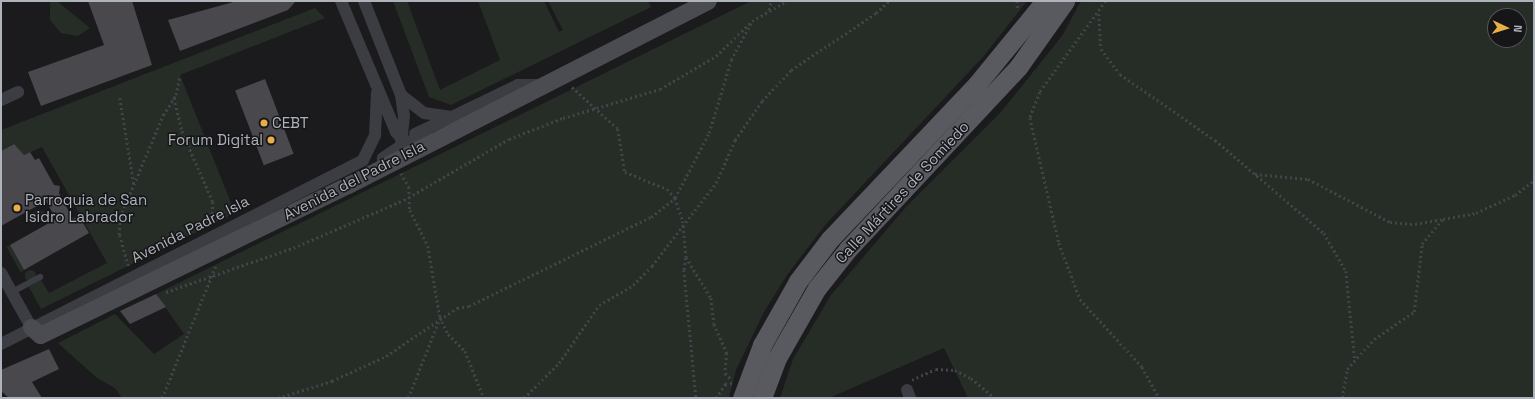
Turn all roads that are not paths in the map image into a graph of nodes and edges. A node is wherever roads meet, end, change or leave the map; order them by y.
1 (341, 1) edge
2 (364, 1) edge
3 (708, 1) edge
4 (1045, 1) edge
5 (1065, 1) edge
6 (18, 92) dead end
7 (377, 93) junction
8 (401, 95) junction
9 (1, 100) edge
10 (453, 122) junction
11 (403, 140) junction
12 (366, 156) junction
13 (348, 184) junction
14 (1, 273) edge
15 (40, 277) dead end
16 (12, 292) junction
17 (31, 327) junction
18 (1, 344) edge
19 (737, 390) edge
20 (762, 398) edge

1 - 7 street
2 - 8 street
3 - 10 main road, Avenida del Padre Isla
4 - 19 main road, Calle Mártires de Somiedo
5 - 20 main road, Calle Mártires de Somiedo
6 - 9 street
7 - 11 street
7 - 12 street
8 - 10 street
8 - 11 street
10 - 11 street
10 - 13 main road, Avenida del Padre Isla
11 - 12 street, Avenida Padre Isla
11 - 13 street
12 - 17 street, Avenida Padre Isla
13 - 17 main road, Avenida del Padre Isla
14 - 16 street
15 - 16 lane
16 - 17 street
17 - 18 street

